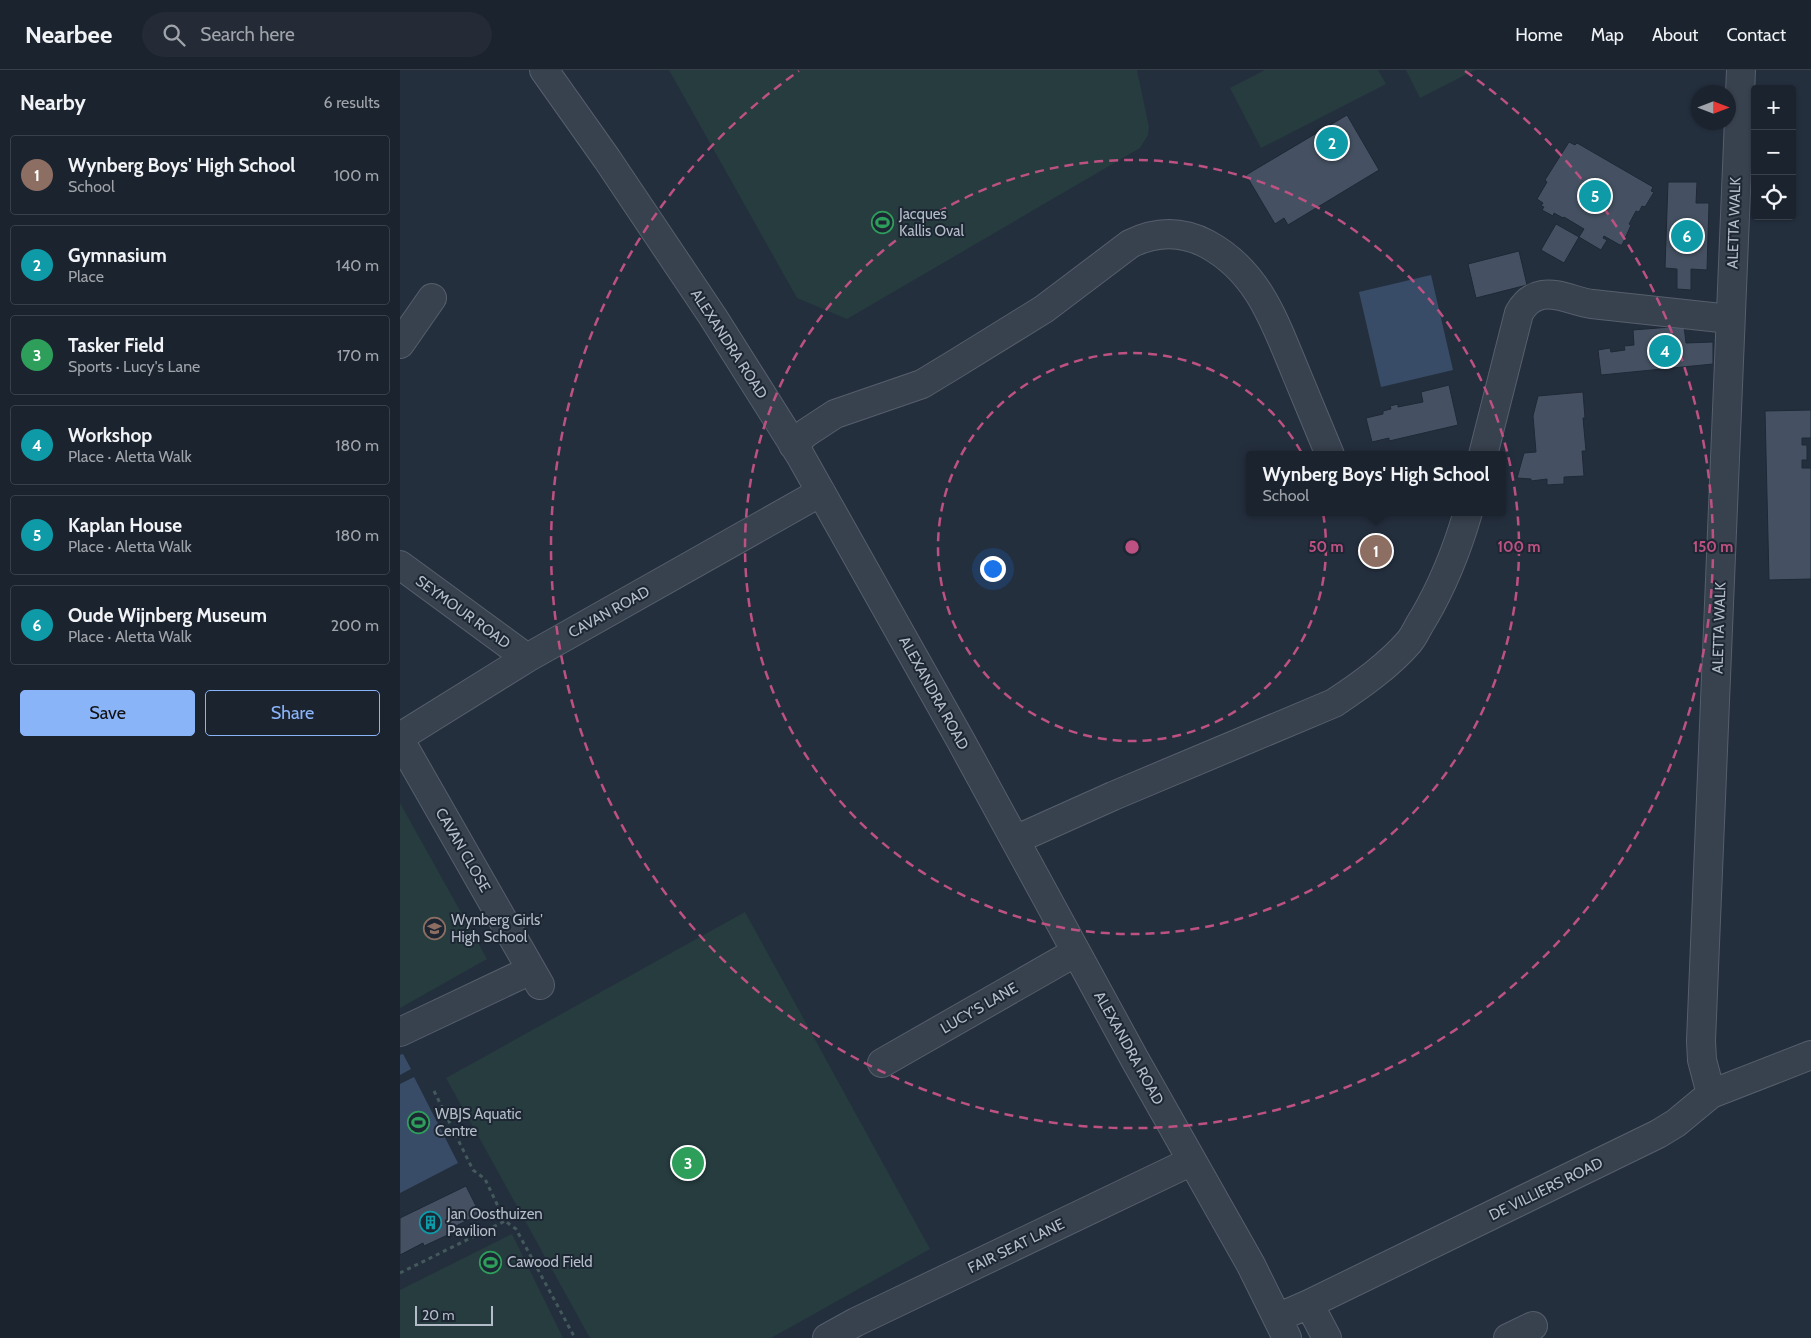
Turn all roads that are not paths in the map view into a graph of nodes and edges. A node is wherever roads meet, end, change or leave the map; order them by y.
1 (544, 70) edge
2 (1741, 70) edge
3 (432, 298) dead end
4 (1730, 319) junction
5 (400, 344) edge
6 (793, 444) junction
7 (1328, 451) edge
8 (1479, 451) edge
9 (821, 492) junction
10 (1467, 516) edge
11 (400, 565) edge
12 (527, 658) junction
13 (400, 738) edge
14 (1014, 840) junction
15 (1076, 952) junction
16 (400, 1032) edge
17 (1811, 1055) edge
18 (882, 1063) dead end
19 (1711, 1094) junction
20 (1192, 1161) junction
21 (1309, 1304) junction
22 (1533, 1326) dead end
23 (1282, 1328) edge
24 (835, 1335) edge
25 (1327, 1338) edge
26 (1508, 1338) edge

1 - 6 street, ALEXANDRA ROAD
2 - 4 street, ALETTA WALK
3 - 5 street
4 - 8 street
4 - 19 street, ALETTA WALK
6 - 7 street
6 - 9 street, ALEXANDRA ROAD
9 - 12 street, CAVAN ROAD
9 - 14 street, ALEXANDRA ROAD
10 - 14 street
11 - 12 street, SEYMOUR ROAD
12 - 13 street, CAVAN ROAD
13 - 16 street, CAVAN CLOSE
14 - 15 street, ALEXANDRA ROAD
15 - 18 street, LUCY'S LANE
15 - 20 street, ALEXANDRA ROAD
17 - 19 street, DE VILLIERS ROAD
19 - 21 street, DE VILLIERS ROAD
20 - 23 street, ALEXANDRA ROAD
20 - 24 street, FAIR SEAT LANE
21 - 23 street, DE VILLIERS ROAD
21 - 25 street
22 - 26 street

